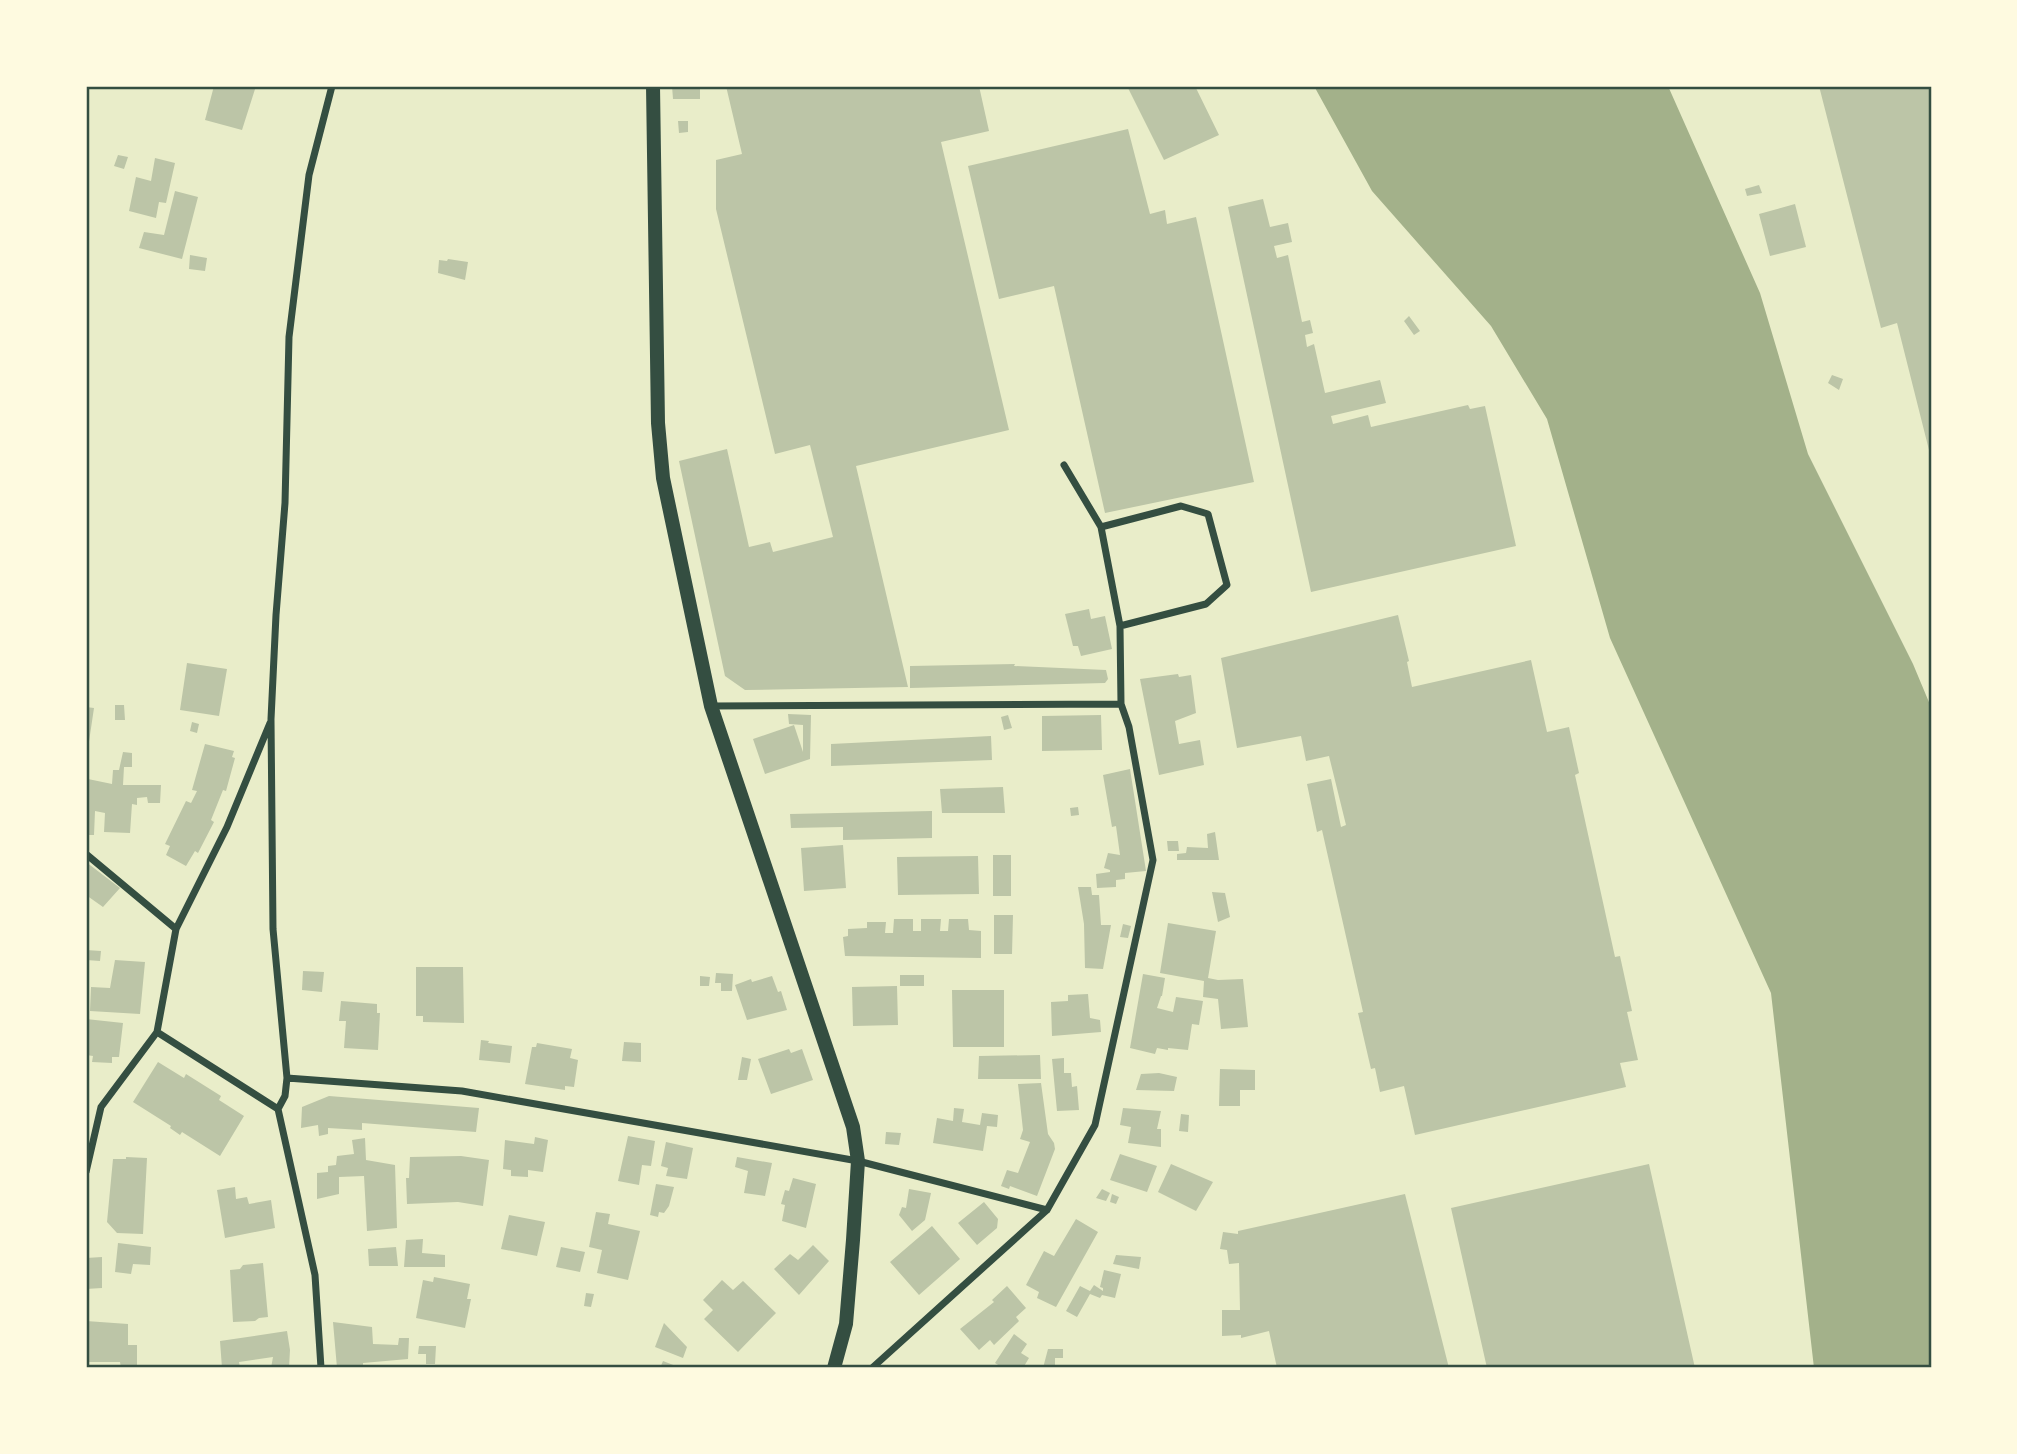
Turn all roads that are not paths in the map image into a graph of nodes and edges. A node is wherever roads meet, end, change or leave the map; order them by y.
1 (332, 86) edge
2 (653, 86) edge
3 (1064, 465) dead end
4 (1101, 527) junction
5 (1120, 626) junction
6 (1121, 704) junction
7 (711, 706) junction
8 (271, 719) junction
9 (86, 854) edge
10 (176, 929) junction
11 (157, 1032) junction
12 (287, 1079) junction
13 (278, 1109) junction
14 (859, 1161) junction
15 (86, 1172) edge
16 (1047, 1210) junction
17 (321, 1368) edge
18 (834, 1368) edge
19 (872, 1368) edge

1 - 8 street
2 - 7 main road
3 - 4 street
4 - 5 street
4 - 5 street
5 - 6 street
6 - 7 street
6 - 16 street
7 - 14 main road
8 - 10 street
8 - 12 street
9 - 10 street
10 - 11 street
11 - 13 street
11 - 15 street
12 - 13 street
12 - 14 street
13 - 17 street
14 - 16 street
14 - 18 main road
16 - 19 street

